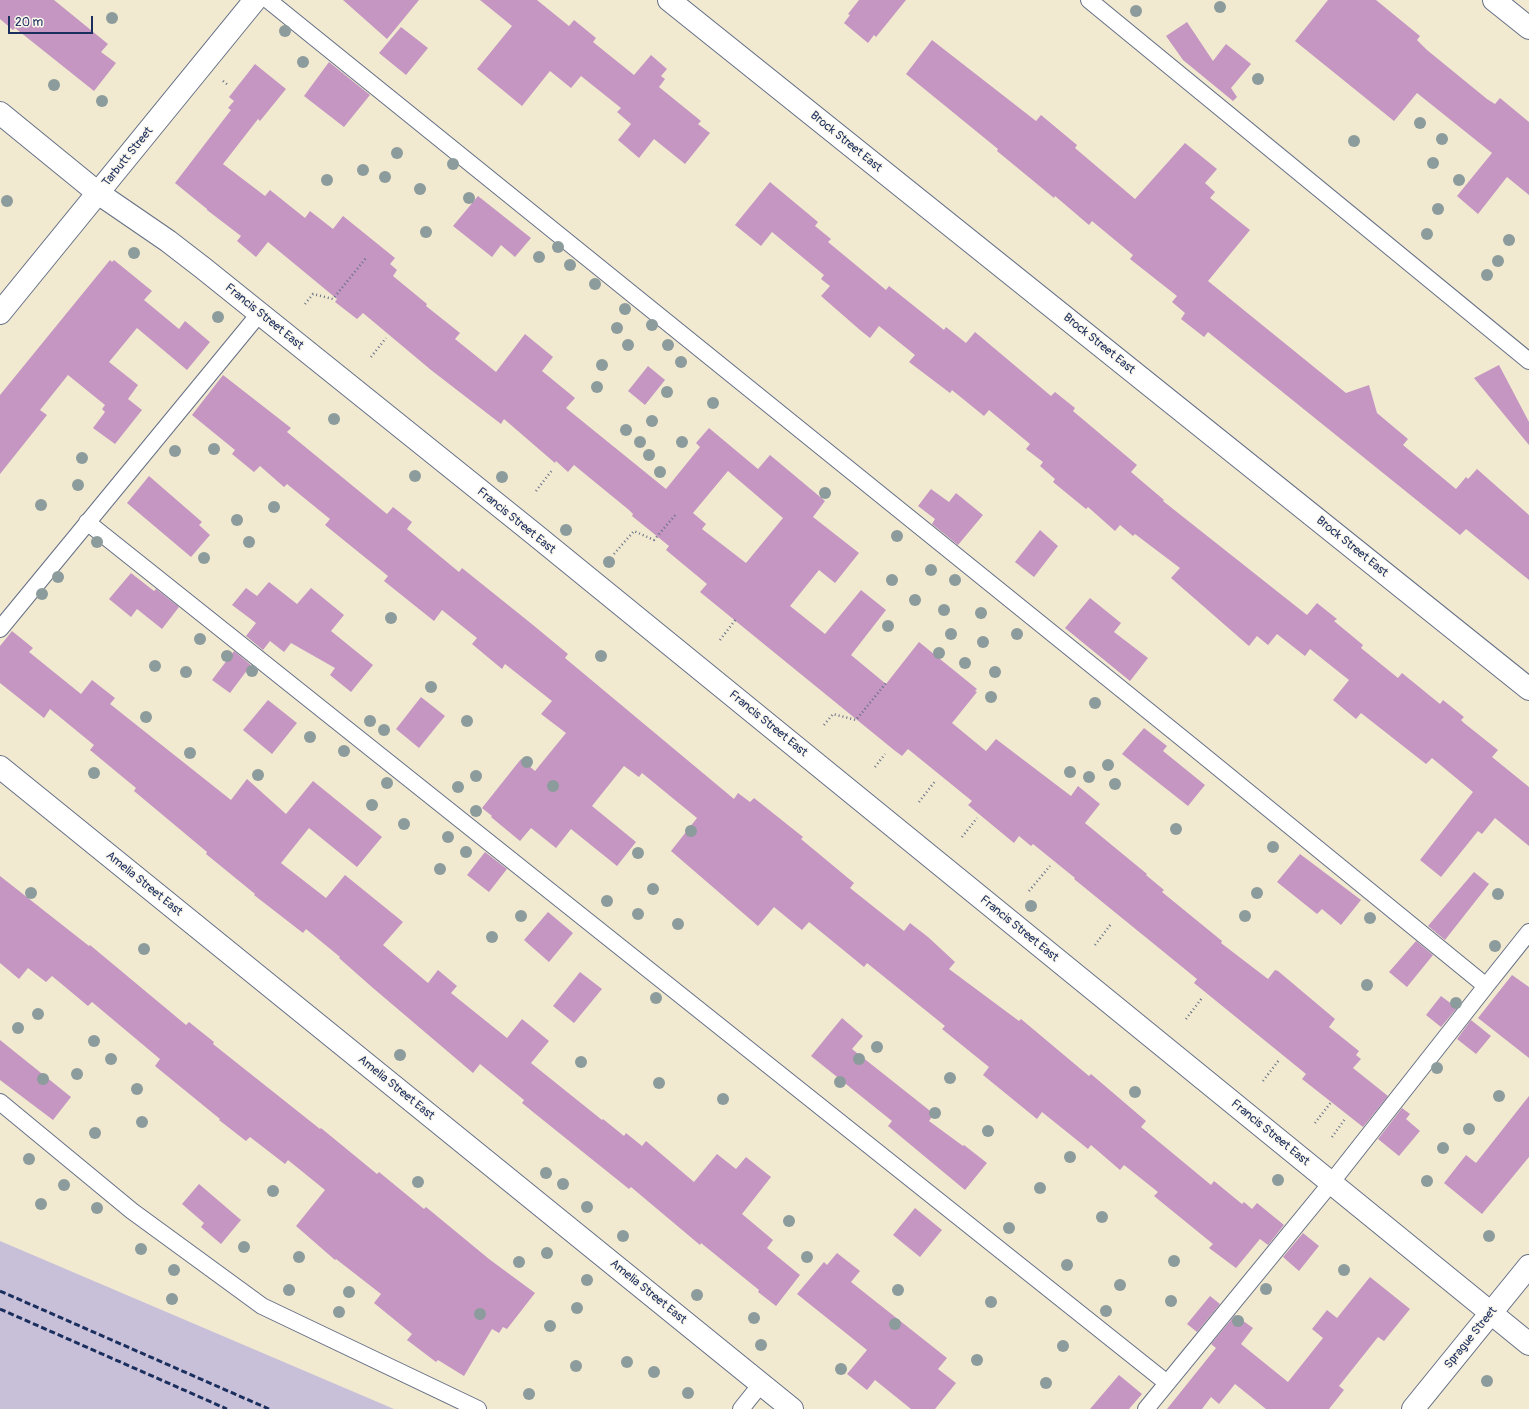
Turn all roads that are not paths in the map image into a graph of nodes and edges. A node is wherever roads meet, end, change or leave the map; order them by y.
1 (255, 0) edge
2 (268, 0) edge
3 (669, 0) edge
4 (1089, 0) edge
5 (1494, 0) edge
6 (1529, 28) edge
7 (0, 113) edge
8 (98, 193) junction
9 (0, 313) edge
10 (259, 314) junction
11 (1529, 361) edge
12 (86, 522) junction
13 (0, 629) edge
14 (1529, 689) edge
15 (0, 767) edge
16 (1529, 932) edge
17 (1486, 986) junction
18 (0, 1102) edge
19 (1331, 1183) junction
20 (1529, 1266) edge
21 (1491, 1314) junction
22 (1529, 1344) edge
23 (1167, 1383) junction
24 (761, 1384) junction
25 (478, 1409) edge
26 (741, 1409) edge
27 (792, 1409) edge
28 (1146, 1409) edge
29 (1413, 1409) edge

1 - 8 street, Tarbutt Street
2 - 17 lane
3 - 14 street, Brock Street East
4 - 11 lane
5 - 6 street
7 - 8 street, Francis Street East
8 - 9 street, Tarbutt Street
8 - 10 street, Francis Street East
10 - 12 lane
10 - 19 street, Francis Street East
12 - 13 lane
12 - 23 lane
15 - 24 street, Amelia Street East
16 - 17 lane
17 - 19 lane
18 - 25 lane
19 - 21 street, Francis Street East
19 - 23 lane
20 - 21 street, Sprague Street
21 - 22 street, Francis Street East
21 - 29 street, Sprague Street
23 - 28 lane
24 - 26 lane
24 - 27 street, Amelia Street East

